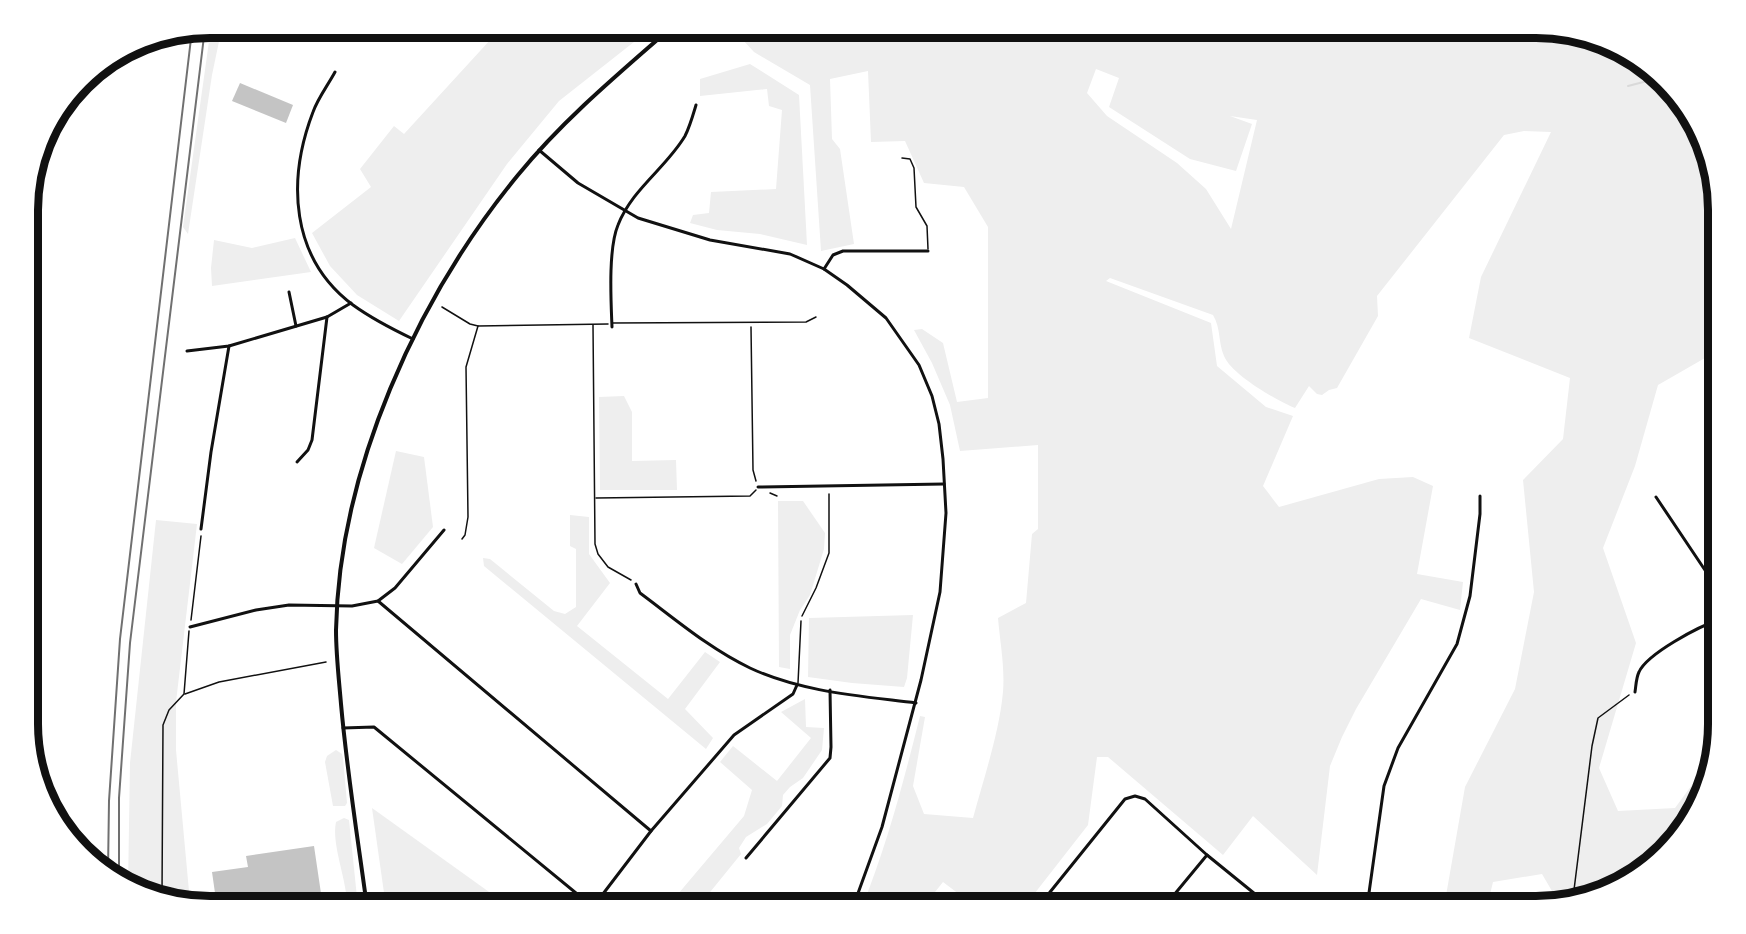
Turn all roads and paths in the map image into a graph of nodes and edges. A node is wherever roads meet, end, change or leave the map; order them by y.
1 (659, 38) edge
2 (335, 72) dead end
3 (696, 105) dead end
4 (539, 150) junction
5 (902, 158) dead end
6 (624, 212) junction
7 (928, 251) joint
8 (824, 269) junction
9 (289, 292) dead end
10 (351, 303) junction
11 (442, 307) dead end
12 (327, 317) junction
13 (816, 317) dead end
14 (751, 323) junction
15 (593, 325) junction
16 (612, 325) junction
17 (296, 326) junction
18 (478, 326) junction
19 (413, 339) junction
20 (229, 346) junction
21 (187, 351) dead end
22 (297, 462) dead end
23 (945, 484) junction
24 (758, 487) junction
25 (829, 494) dead end
26 (777, 496) dead end
27 (1480, 496) dead end
28 (1656, 497) dead end
29 (595, 498) junction
30 (201, 529) joint
31 (444, 530) dead end
32 (462, 539) dead end
33 (1708, 575) edge
34 (636, 584) joint
35 (378, 602) junction
36 (338, 605) junction
37 (801, 621) joint
38 (1708, 624) edge
39 (190, 627) junction
40 (326, 662) dead end
41 (798, 684) junction
42 (830, 690) junction
43 (1635, 692) joint
44 (184, 694) junction
45 (916, 703) junction
46 (343, 728) junction
47 (651, 831) junction
48 (1207, 855) junction
49 (746, 858) dead end
50 (162, 890) edge
51 (1573, 892) edge
52 (366, 896) edge
53 (580, 896) edge
54 (601, 896) edge
55 (857, 896) edge
56 (1047, 896) edge
57 (1173, 896) edge
58 (1257, 896) edge
59 (1368, 896) edge

1 - 4 street
2 - 10 street
3 - 6 street
4 - 6 street
4 - 19 street
5 - 7 lane
6 - 8 street
6 - 16 street
7 - 8 street
8 - 23 street
9 - 17 street
10 - 12 street
10 - 19 street
11 - 18 path
12 - 17 street
12 - 22 street
13 - 14 lane
14 - 16 lane
14 - 24 path
15 - 16 path
15 - 18 path
15 - 29 path
17 - 20 street
18 - 32 path
19 - 36 street
20 - 21 street
20 - 30 street
23 - 24 street
23 - 45 street
24 - 26 path
24 - 29 path
25 - 37 path
27 - 59 street
28 - 33 street
29 - 34 path
30 - 39 path
31 - 35 street
34 - 41 street
35 - 36 street
35 - 47 street
36 - 39 street
36 - 46 street
37 - 41 lane
38 - 43 street
39 - 44 path
40 - 44 path
41 - 42 street
41 - 47 street
42 - 45 street
42 - 49 street
43 - 51 path
44 - 50 path
45 - 55 street
46 - 52 street
46 - 53 street
47 - 54 street
48 - 56 street
48 - 57 street
48 - 58 street

